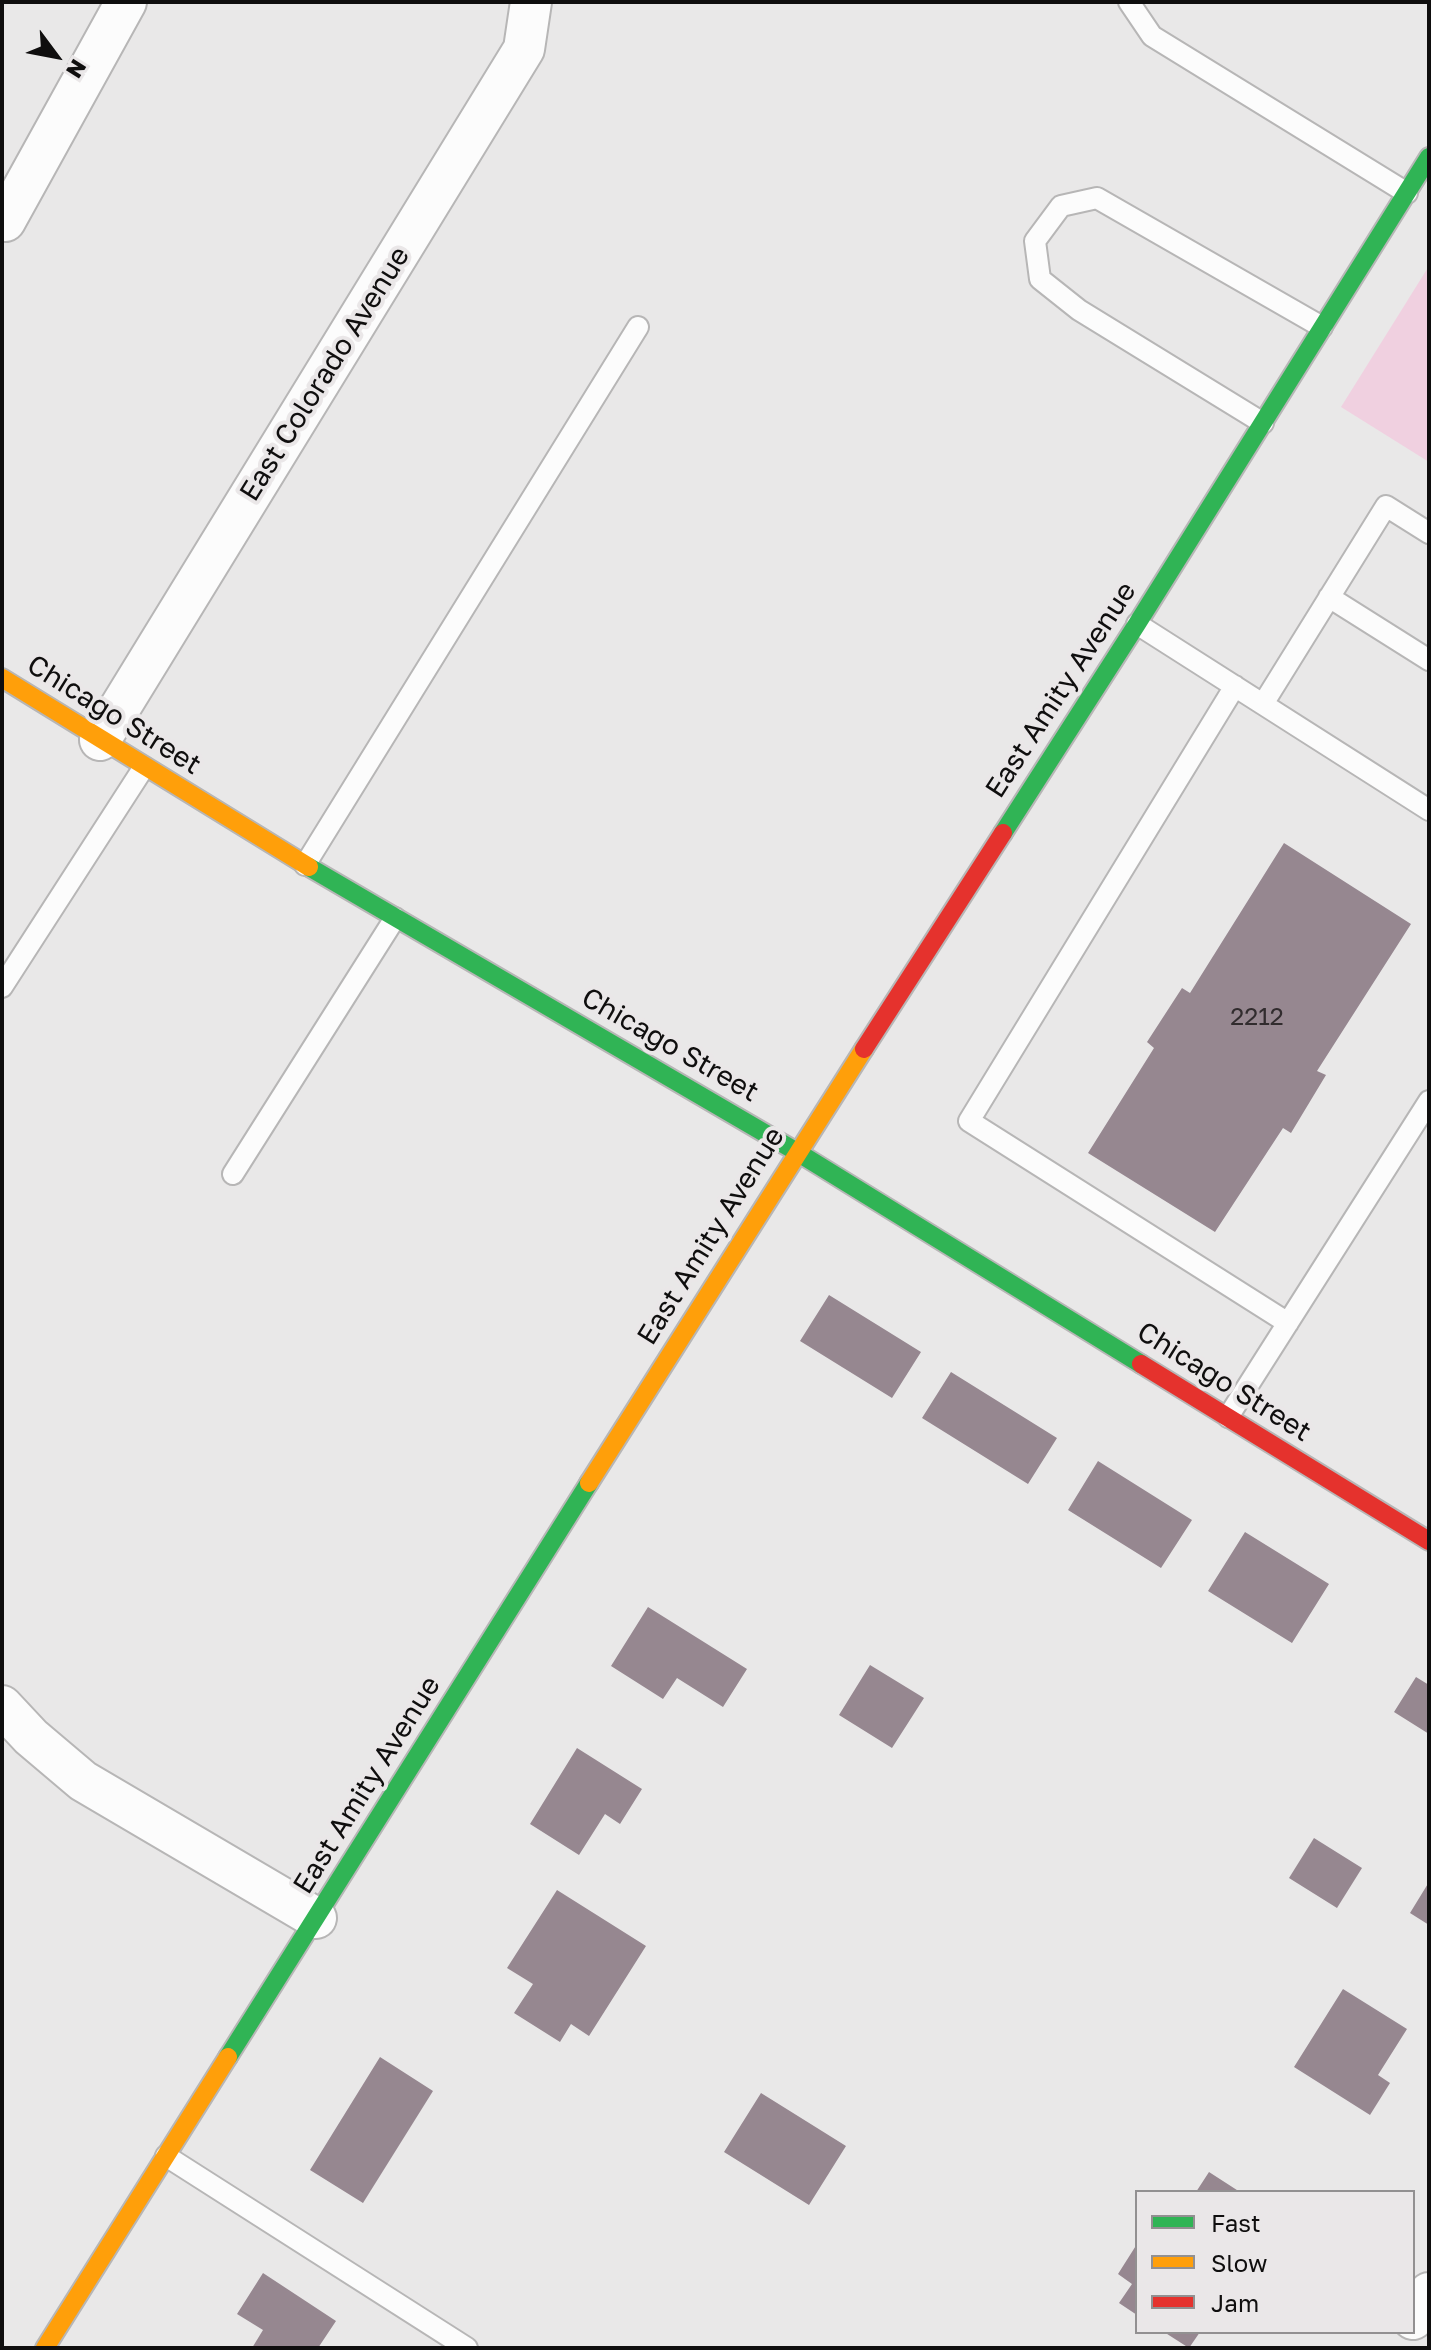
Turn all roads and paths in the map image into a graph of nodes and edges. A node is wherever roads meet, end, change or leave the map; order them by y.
1 (126, 2) edge
2 (531, 2) edge
3 (1129, 2) edge
4 (1429, 157) edge
5 (1407, 193) junction
6 (5, 221) dead end
7 (638, 327) dead end
8 (1322, 327) junction
9 (1263, 423) junction
10 (1429, 533) edge
11 (1329, 597) junction
12 (1137, 624) junction
13 (1429, 660) edge
14 (2, 678) edge
15 (1235, 686) junction
16 (1263, 704) junction
17 (100, 740) junction
18 (144, 767) junction
19 (1429, 810) edge
20 (305, 865) junction
21 (395, 918) junction
22 (2, 987) edge
23 (1429, 1101) edge
24 (797, 1152) junction
25 (233, 1174) dead end
26 (1288, 1323) junction
27 (1228, 1417) junction
28 (1429, 1541) edge
29 (2, 1706) edge
30 (316, 1918) junction
31 (166, 2156) junction
32 (1429, 2293) edge
33 (1415, 2316) edge
34 (45, 2348) edge
35 (467, 2348) edge

1 - 6 street
2 - 17 street, East Colorado Avenue
3 - 5 lane
4 - 5 main road, East Amity Avenue
5 - 8 main road, East Amity Avenue
7 - 20 lane
8 - 9 main road, East Amity Avenue
8 - 9 lane
9 - 12 main road, East Amity Avenue
10 - 11 lane
11 - 13 lane
11 - 16 lane
12 - 15 lane
12 - 24 main road, East Amity Avenue
14 - 17 main road, Chicago Street
15 - 16 lane
15 - 26 lane
16 - 19 lane
17 - 18 main road, Chicago Street
18 - 20 main road, Chicago Street
18 - 22 lane
20 - 21 main road, Chicago Street
21 - 24 main road, Chicago Street
21 - 25 lane
23 - 26 lane
24 - 27 main road, Chicago Street
24 - 30 main road, East Amity Avenue
26 - 27 lane
27 - 28 main road, Chicago Street
29 - 30 street
30 - 31 main road, East Amity Avenue
31 - 34 main road, East Amity Avenue
31 - 35 lane
32 - 33 street

